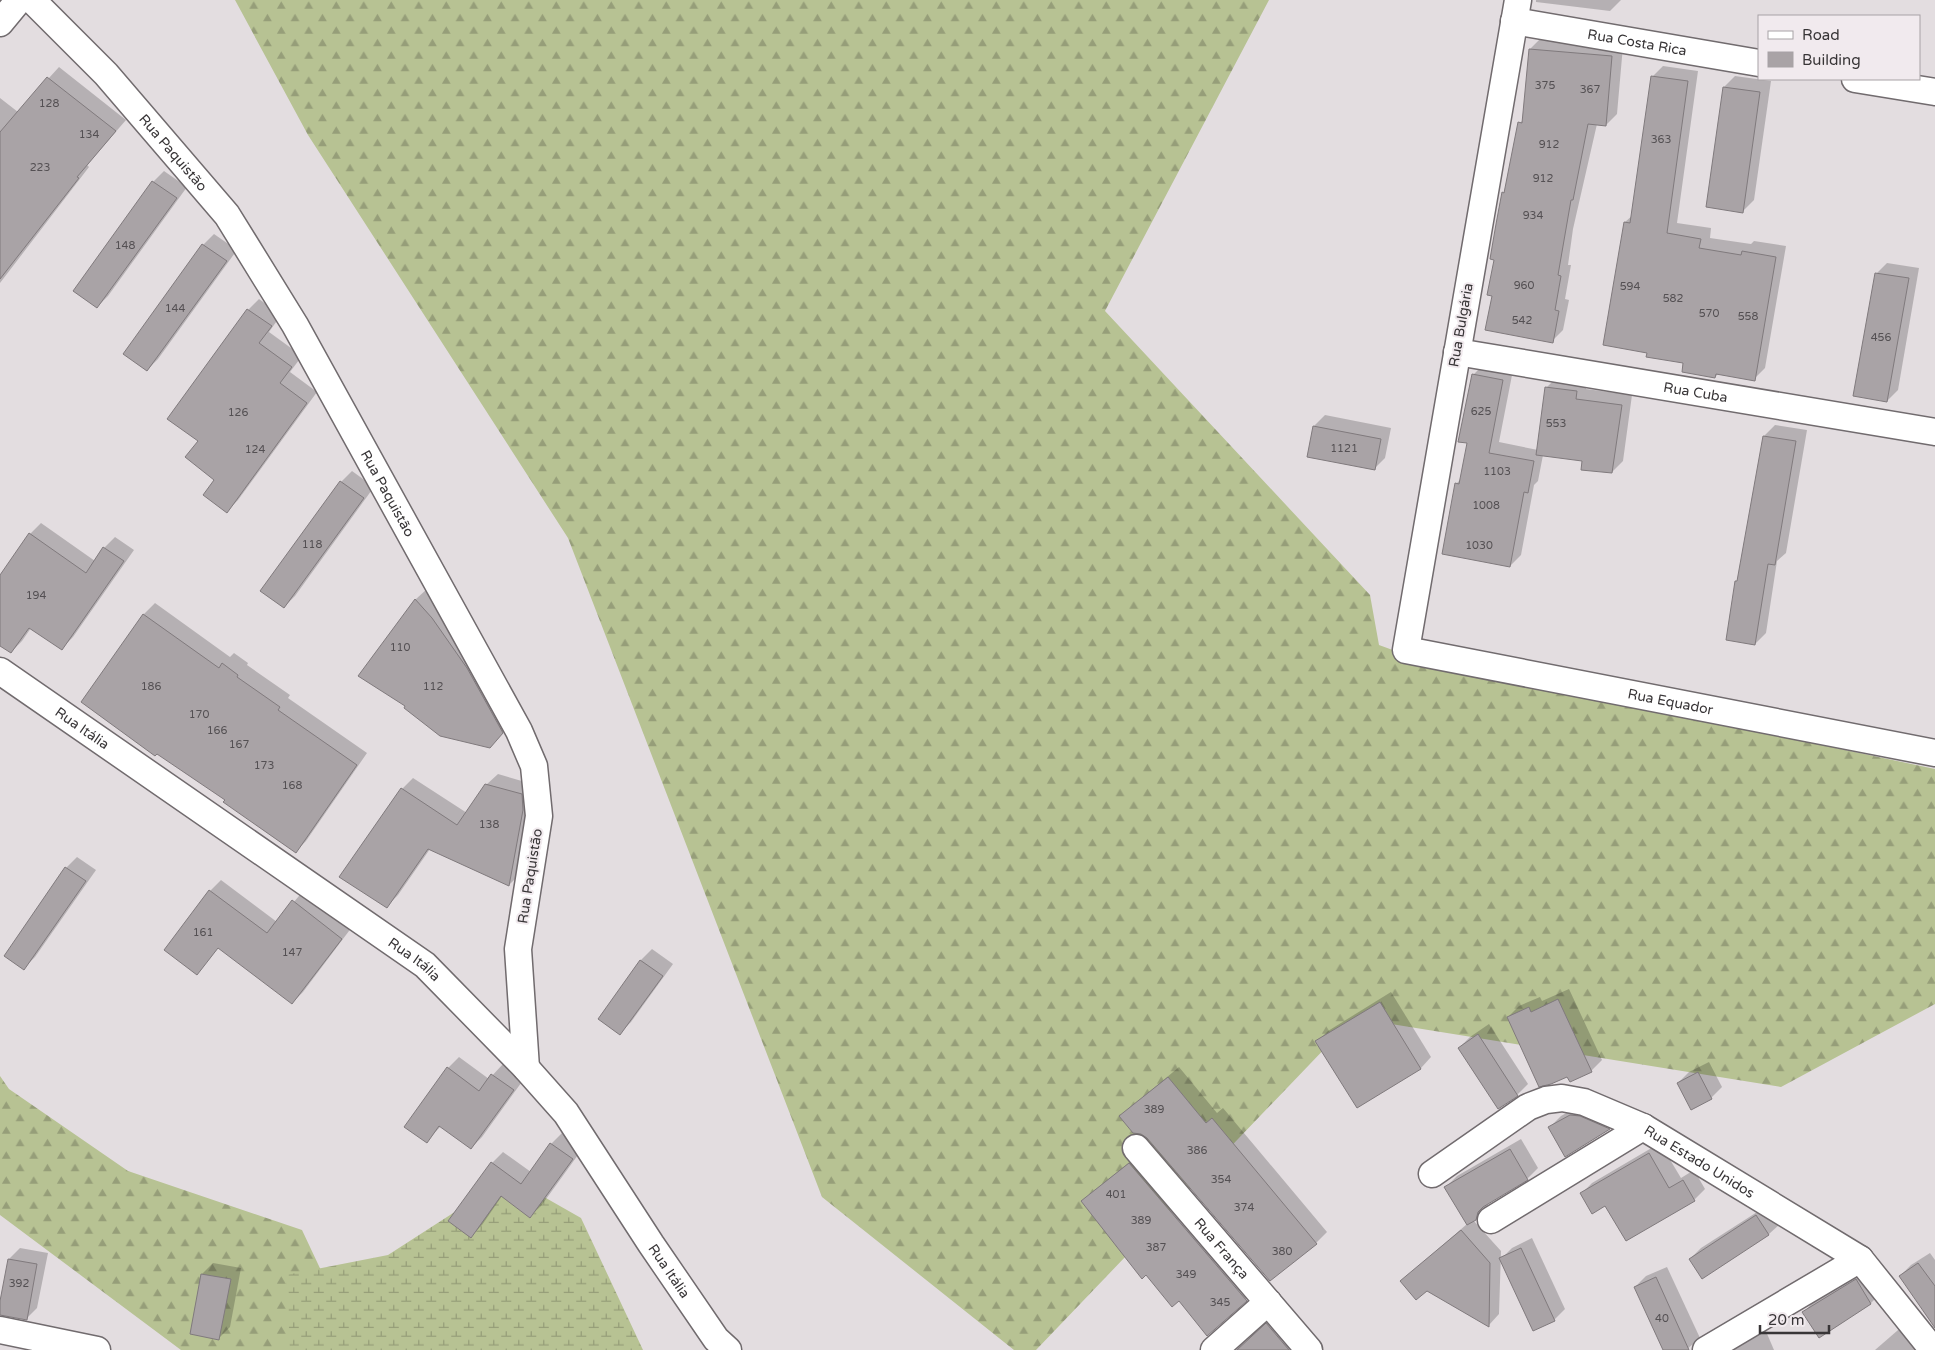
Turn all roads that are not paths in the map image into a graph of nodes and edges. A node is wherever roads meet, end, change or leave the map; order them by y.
1 (19, 0) edge
2 (32, 0) edge
3 (1516, 11) edge
4 (0, 23) edge
5 (1758, 62) edge
6 (1861, 80) edge
7 (1935, 92) edge
8 (1457, 352) junction
9 (1935, 432) edge
10 (1406, 650) joint
11 (0, 671) edge
12 (1935, 753) edge
13 (526, 1068) junction
14 (1643, 1127) junction
15 (1136, 1148) dead end
16 (1432, 1174) dead end
17 (1491, 1220) dead end
18 (1860, 1259) junction
19 (1268, 1302) junction
20 (4, 1337) edge
21 (97, 1350) edge
22 (728, 1350) edge
23 (1214, 1350) edge
24 (1309, 1350) edge
25 (1706, 1350) edge
26 (1933, 1350) edge

1 - 4 street
2 - 13 street, Rua Paquistão
3 - 5 street, Rua Costa Rica
3 - 8 street, Rua Bulgária
6 - 7 street
8 - 9 street, Rua Cuba
8 - 10 street, Rua Bulgária
10 - 12 street, Rua Equador
11 - 13 street, Rua Itália
13 - 22 street, Rua Itália
14 - 16 street, Rua Estado Unidos
14 - 17 street
14 - 18 street, Rua Estado Unidos
15 - 19 street, Rua França
18 - 25 street
18 - 26 street, Rua Estado Unidos
19 - 23 street
19 - 24 street, Rua França
20 - 21 street

